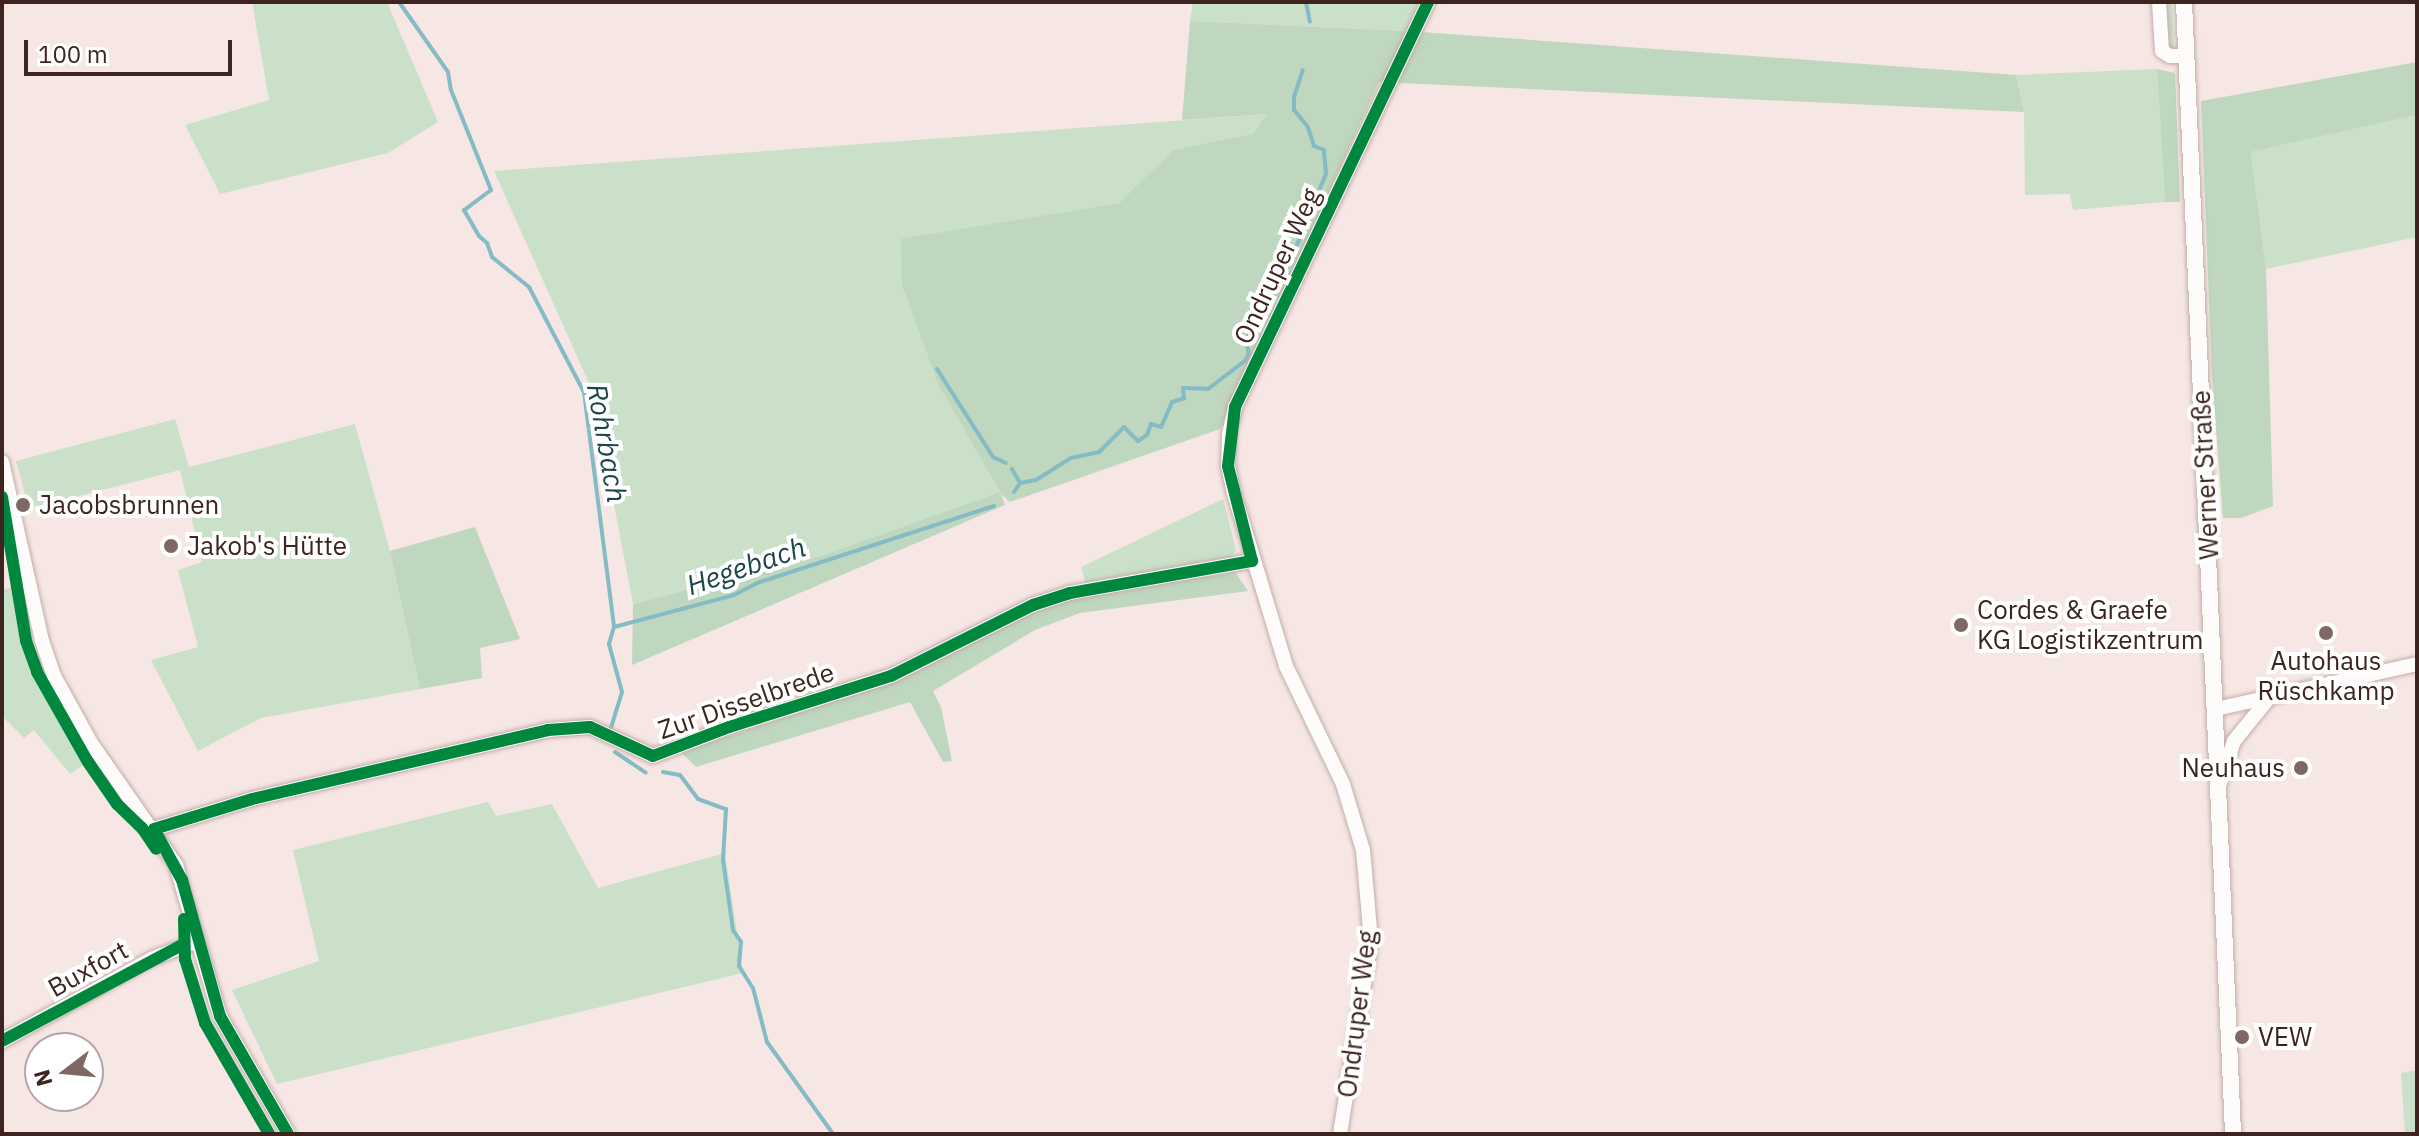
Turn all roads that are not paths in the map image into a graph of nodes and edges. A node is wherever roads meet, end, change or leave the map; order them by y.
1 (1428, 2) edge
2 (2159, 2) edge
3 (2184, 2) edge
4 (2186, 56) junction
5 (2, 462) edge
6 (1252, 561) junction
7 (2417, 664) edge
8 (2269, 698) junction
9 (2216, 709) junction
10 (2220, 783) junction
11 (154, 829) junction
12 (198, 941) junction
13 (2, 1041) edge
14 (288, 1134) edge
15 (1340, 1134) edge
16 (2233, 1134) edge

1 - 6 street, Ondruper Weg
2 - 4 street
3 - 4 main road, Werner Straße
4 - 9 main road, Werner Straße
5 - 11 street
6 - 11 street, Zur Disselbrede
6 - 15 street, Ondruper Weg
7 - 8 street
8 - 9 street
8 - 10 street
9 - 10 main road, Werner Straße
10 - 16 main road, Werner Straße
11 - 12 street
12 - 13 street, Buxfort
12 - 14 street

